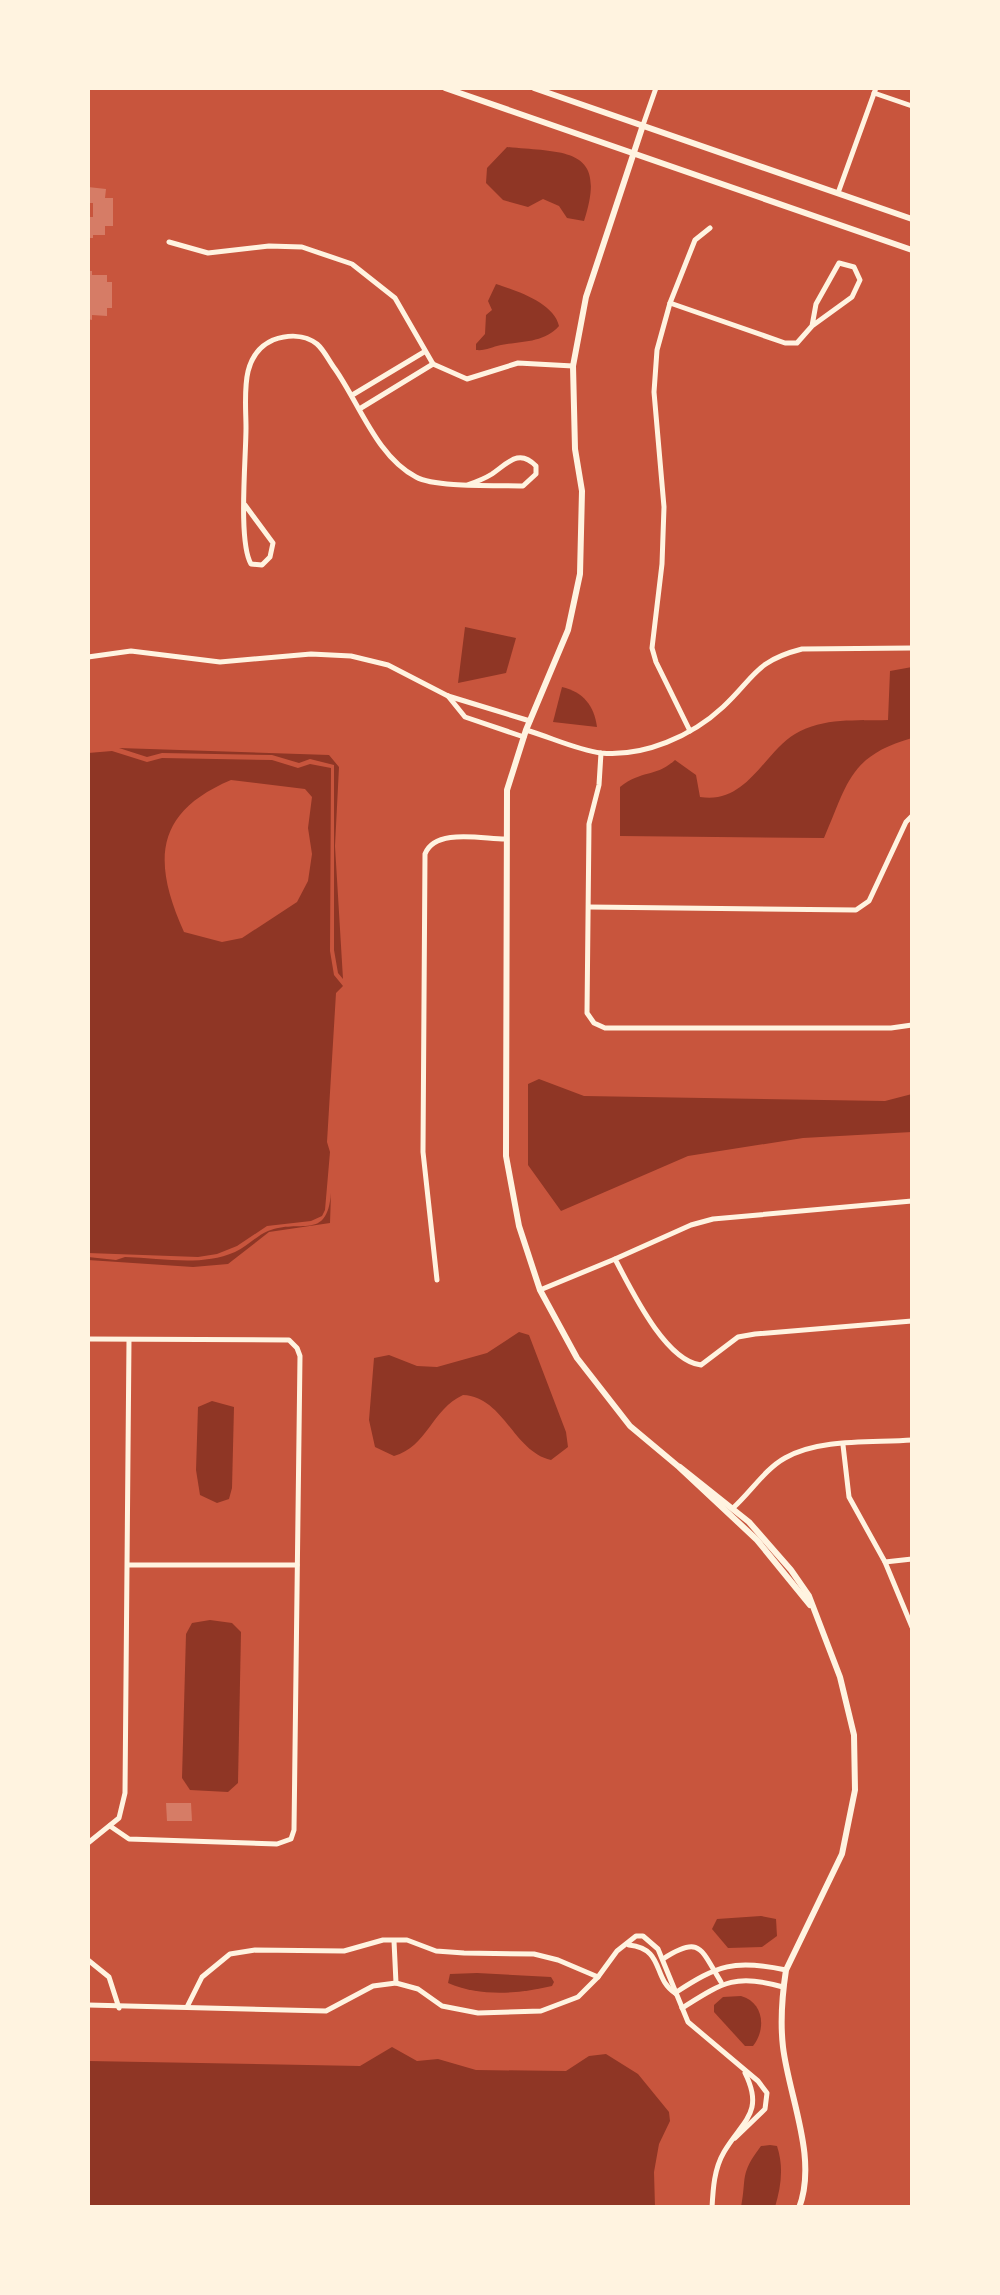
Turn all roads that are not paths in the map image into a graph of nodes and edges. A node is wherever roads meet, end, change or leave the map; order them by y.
1 (445, 88) edge
2 (534, 88) edge
3 (656, 88) edge
4 (875, 90) edge
5 (912, 106) edge
6 (643, 125) junction
7 (634, 152) junction
8 (838, 193) junction
9 (912, 219) edge
10 (710, 228) dead end
11 (169, 242) dead end
12 (912, 250) edge
13 (670, 303) junction
14 (812, 326) junction
15 (424, 352) junction
16 (433, 364) junction
17 (574, 366) junction
18 (382, 377) junction
19 (391, 390) junction
20 (353, 395) junction
21 (360, 408) junction
22 (467, 485) junction
23 (245, 505) junction
24 (912, 648) edge
25 (88, 657) edge
26 (448, 696) junction
27 (489, 709) junction
28 (530, 721) junction
29 (484, 725) junction
30 (690, 732) junction
31 (525, 734) junction
32 (601, 753) junction
33 (912, 816) edge
34 (506, 839) junction
35 (589, 907) junction
36 (912, 1025) edge
37 (912, 1201) edge
38 (615, 1259) junction
39 (437, 1280) dead end
40 (540, 1290) junction
41 (912, 1321) edge
42 (88, 1339) edge
43 (128, 1340) junction
44 (912, 1440) edge
45 (844, 1445) junction
46 (679, 1467) junction
47 (734, 1508) junction
48 (912, 1559) edge
49 (884, 1562) junction
50 (128, 1564) junction
51 (297, 1565) junction
52 (810, 1604) junction
53 (912, 1627) edge
54 (110, 1826) junction
55 (88, 1843) edge
56 (394, 1940) junction
57 (628, 1945) junction
58 (88, 1960) edge
59 (659, 1960) junction
60 (713, 1969) junction
61 (786, 1970) junction
62 (598, 1977) junction
63 (722, 1982) junction
64 (396, 1983) junction
65 (783, 1987) junction
66 (675, 1993) junction
67 (88, 2005) edge
68 (187, 2007) junction
69 (119, 2008) junction
70 (682, 2008) junction
71 (745, 2073) junction
72 (735, 2138) junction
73 (712, 2208) edge
74 (799, 2208) edge

1 - 7 street
2 - 6 street
3 - 6 street
4 - 5 street
4 - 8 street
6 - 7 street
6 - 8 street
7 - 12 street
7 - 17 street
8 - 9 street
10 - 13 street
11 - 15 street
13 - 14 street
13 - 30 street
14 - 14 street
15 - 16 street
15 - 18 street
16 - 17 street
16 - 19 street
17 - 28 street
18 - 19 street
18 - 20 street
19 - 21 street
20 - 21 street
20 - 23 street
21 - 22 street
22 - 22 street
23 - 23 street
24 - 30 street
25 - 26 street
26 - 27 street
26 - 29 street
27 - 28 street
27 - 29 street
28 - 31 street
29 - 31 street
30 - 32 street
31 - 32 street
31 - 34 street
32 - 35 street
33 - 35 street
34 - 39 street
34 - 40 street
35 - 36 street
37 - 38 street
38 - 40 street
38 - 41 street
40 - 46 street
42 - 43 street
43 - 50 street
43 - 51 street
44 - 45 street
45 - 47 street
45 - 49 street
46 - 47 street
46 - 52 street
47 - 52 street
48 - 49 street
49 - 53 street
50 - 51 street
50 - 54 street
51 - 54 street
52 - 61 street
54 - 55 street
56 - 62 street
56 - 64 street
56 - 68 street
57 - 59 street
57 - 59 street
57 - 62 street
58 - 69 street
59 - 60 street
59 - 66 street
60 - 61 street
60 - 63 street
60 - 66 street
61 - 65 street
62 - 64 street
63 - 65 street
63 - 70 street
64 - 68 street
65 - 74 street
66 - 70 street
67 - 69 street
68 - 69 street
70 - 71 street
71 - 72 street
71 - 72 street
72 - 73 street

